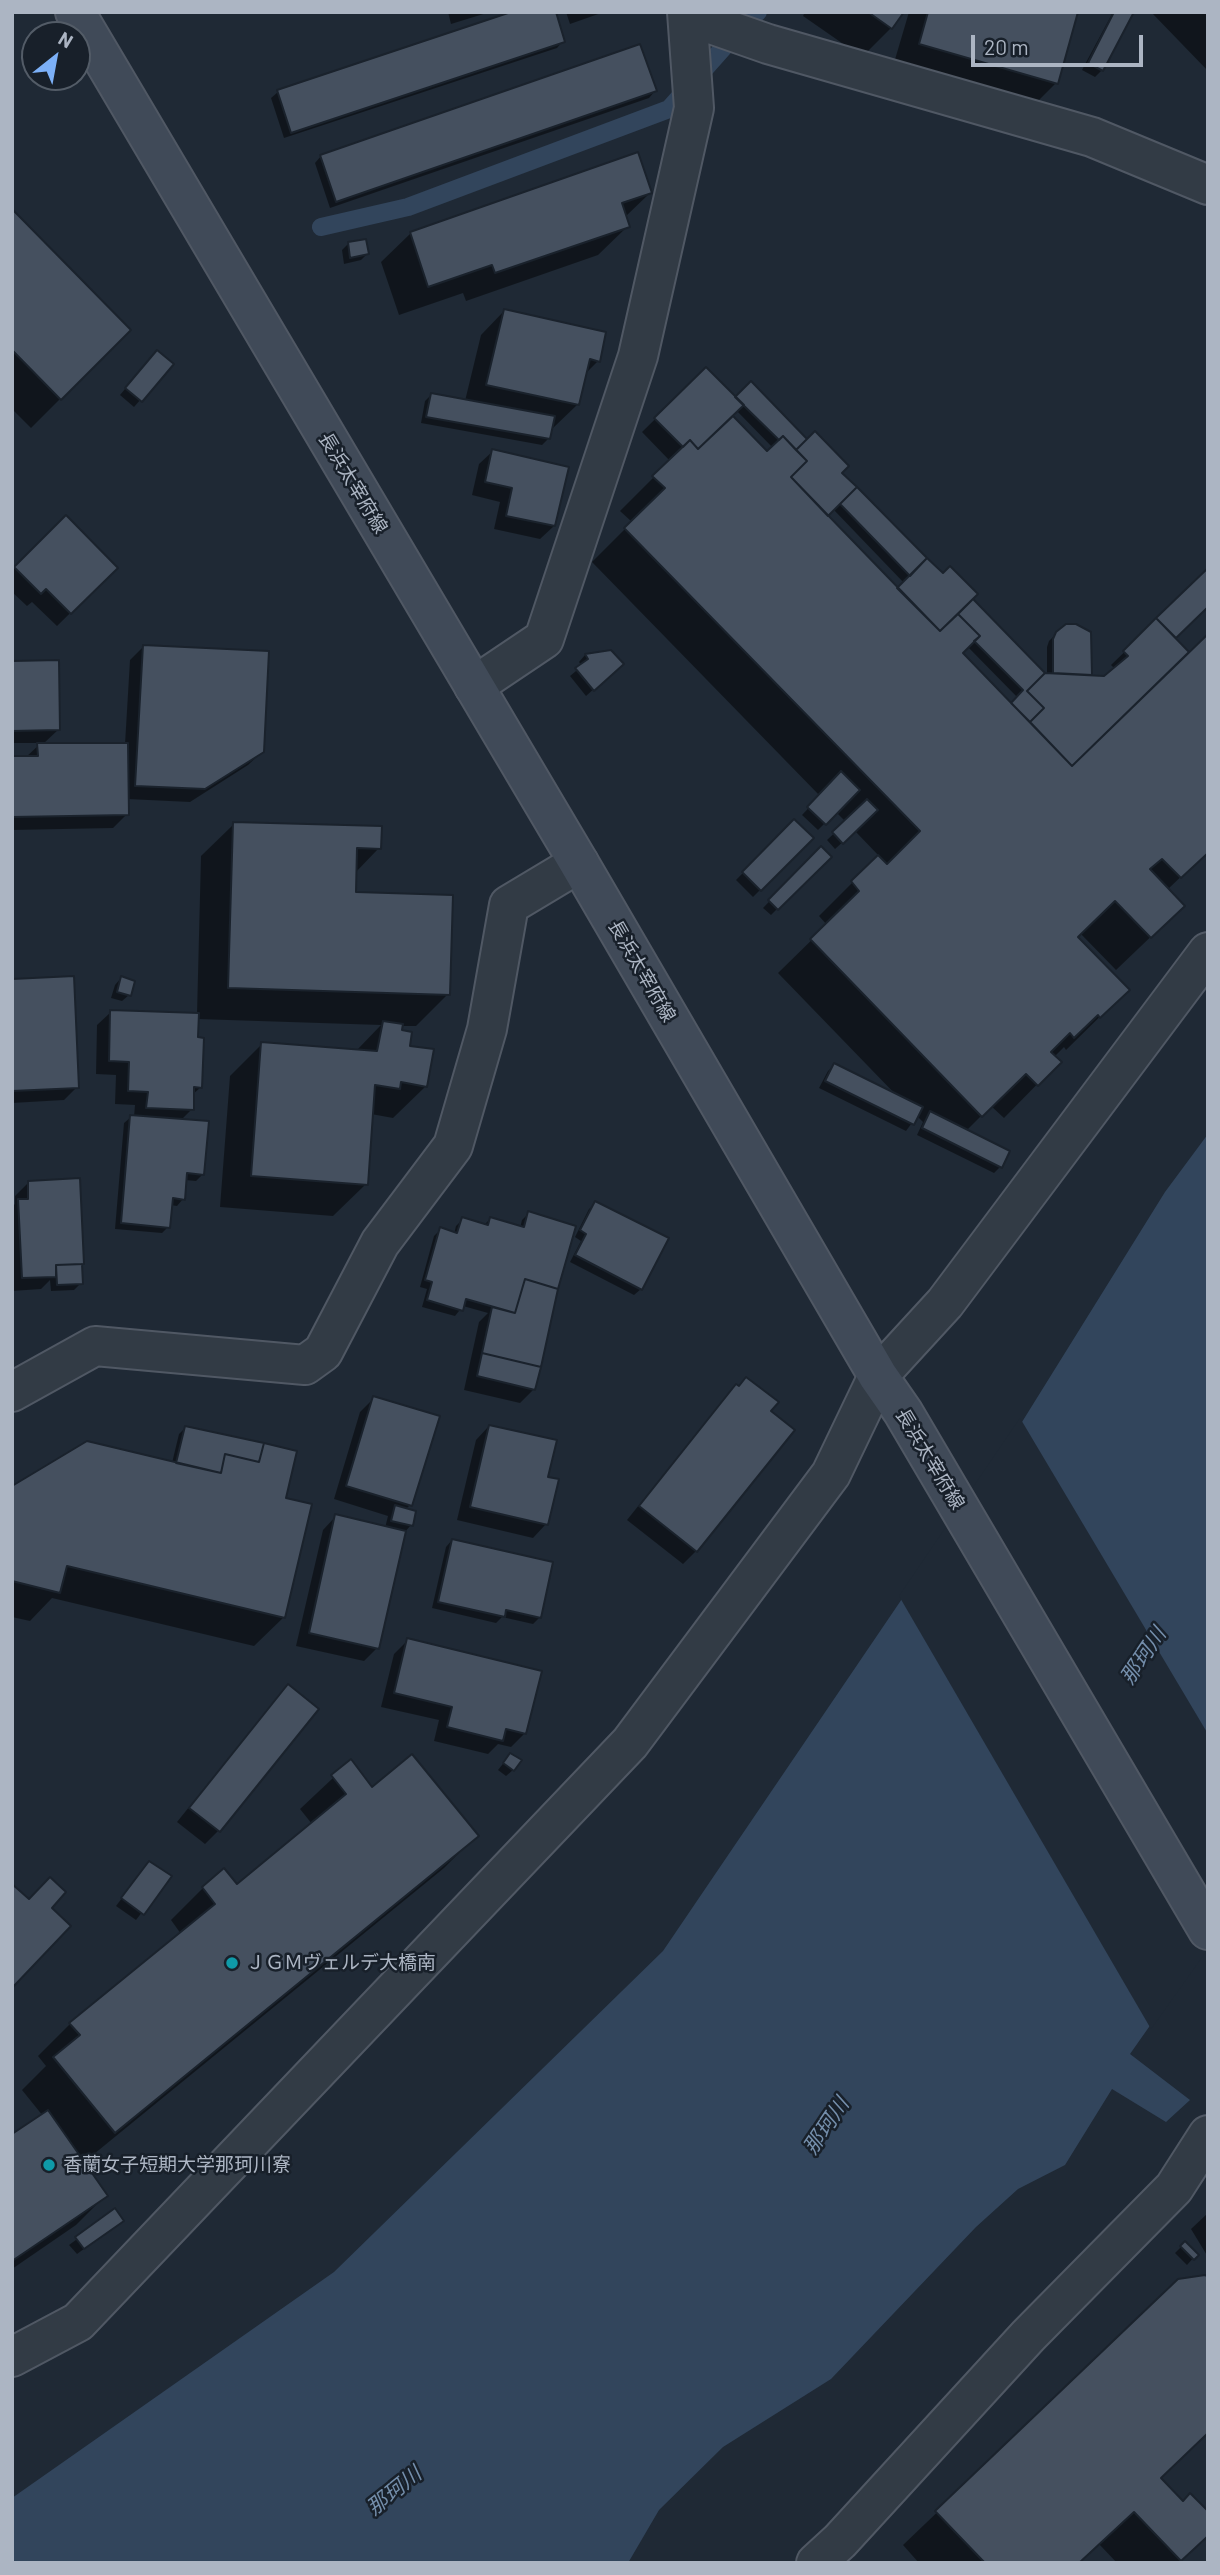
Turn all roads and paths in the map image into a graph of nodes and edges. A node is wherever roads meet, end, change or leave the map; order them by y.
1 (75, 12) edge
2 (688, 14) edge
3 (1208, 185) edge
4 (474, 686) junction
5 (579, 863) junction
6 (1208, 952) edge
7 (878, 1376) junction
8 (14, 1380) edge
9 (1208, 1930) edge
10 (1208, 2135) edge
11 (12, 2357) edge
12 (816, 2563) edge

1 - 4 street, 長浜太宰府線
2 - 3 street
2 - 4 street
4 - 5 street, 長浜太宰府線
5 - 7 street, 長浜太宰府線
5 - 8 street
6 - 7 street
7 - 9 street, 長浜太宰府線
7 - 11 street
10 - 12 street

